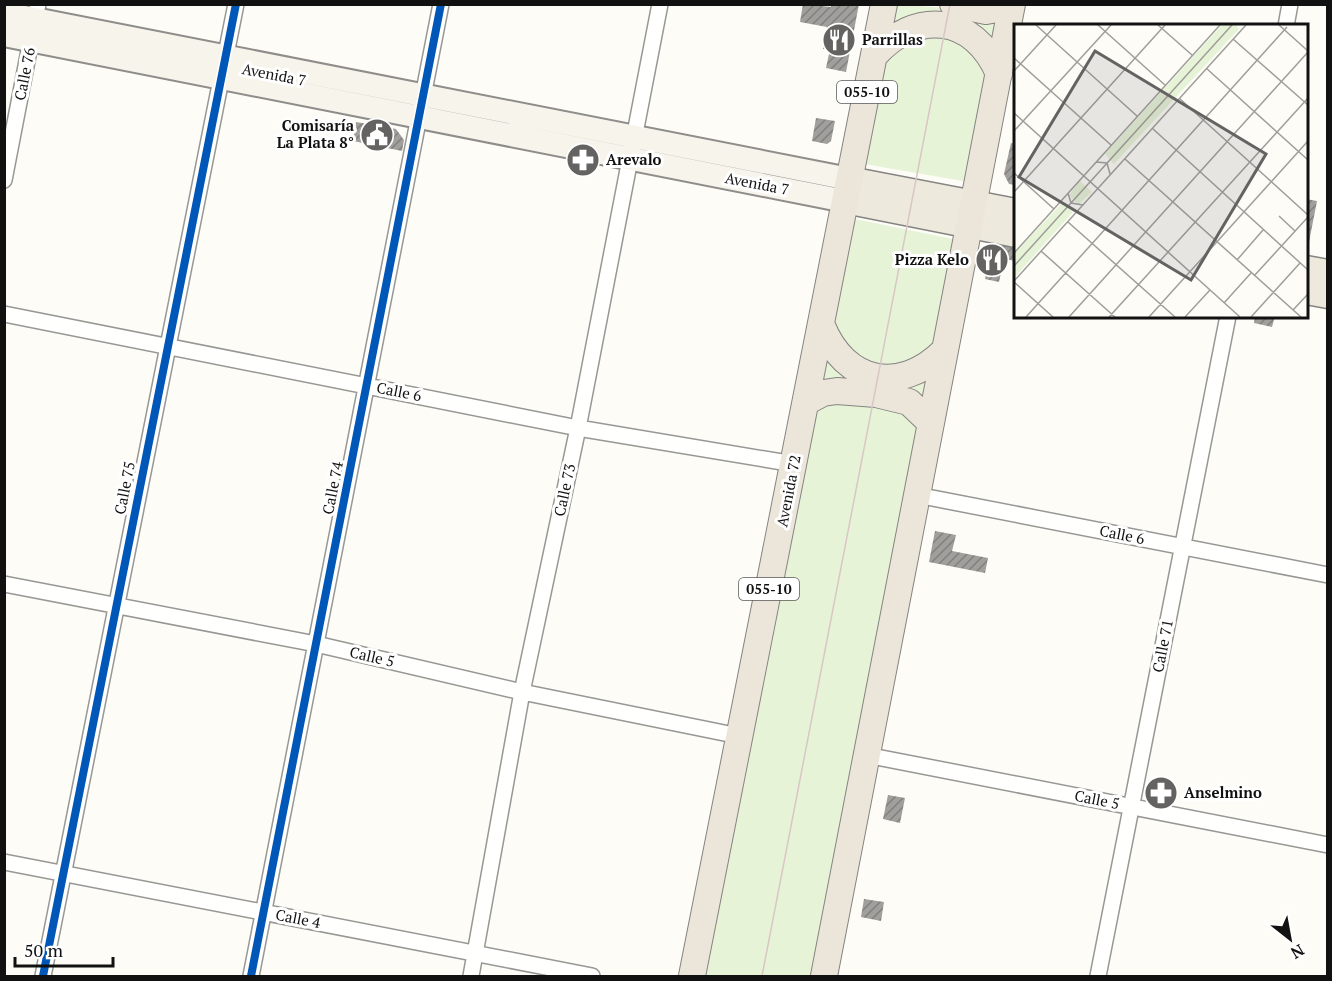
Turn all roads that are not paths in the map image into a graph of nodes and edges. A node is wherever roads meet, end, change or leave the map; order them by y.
1 (236, 4) edge
2 (441, 4) edge
3 (660, 4) edge
4 (884, 4) edge
5 (953, 4) edge
6 (1005, 4) edge
7 (1012, 4) edge
8 (1290, 4) edge
9 (4, 13) edge
10 (35, 21) edge
11 (1286, 24) edge
12 (4, 35) edge
13 (226, 56) junction
14 (874, 56) junction
15 (999, 74) junction
16 (221, 78) junction
17 (421, 106) junction
18 (632, 147) junction
19 (4, 180) edge
20 (847, 190) junction
21 (1014, 211) edge
22 (972, 215) junction
23 (1014, 234) edge
24 (1308, 268) edge
25 (1328, 272) edge
26 (1308, 292) edge
27 (1328, 296) edge
28 (4, 314) edge
29 (1228, 318) edge
30 (822, 326) junction
31 (167, 346) junction
32 (944, 351) junction
33 (366, 386) junction
34 (806, 402) junction
35 (931, 423) junction
36 (578, 428) junction
37 (794, 464) junction
38 (917, 495) junction
39 (1183, 547) junction
40 (1328, 575) edge
41 (4, 584) edge
42 (116, 605) junction
43 (316, 644) junction
44 (522, 692) junction
45 (739, 736) junction
46 (866, 754) junction
47 (1132, 806) junction
48 (1328, 844) edge
49 (4, 862) edge
50 (63, 874) junction
51 (263, 913) junction
52 (476, 954) junction
53 (43, 976) edge
54 (251, 976) edge
55 (471, 976) edge
56 (592, 976) edge
57 (692, 976) edge
58 (824, 976) edge
59 (1098, 976) edge

1 - 13 street, Calle 75
2 - 17 street, Calle 74
3 - 18 street, Calle 73
4 - 14 highway, Avenida 72 / 055-10
5 - 6 highway
7 - 15 highway
8 - 11 street
9 - 10 main road, Avenida 7
10 - 12 main road, Avenida 7
10 - 13 main road, Avenida 7
10 - 16 main road, Avenida 7
10 - 19 street, Calle 76
13 - 16 street, Calle 75
13 - 17 main road, Avenida 7
14 - 15 highway
14 - 20 highway, Avenida 72 / 055-10
15 - 22 highway
16 - 17 main road, Avenida 7
16 - 31 street, Calle 75
17 - 18 main road, Avenida 7
17 - 33 street, Calle 74
18 - 20 main road, Avenida 7
18 - 36 street, Calle 73
20 - 22 main road, Avenida 7
20 - 30 highway, Avenida 72 / 055-10
21 - 22 main road, Avenida 7
22 - 23 main road, Avenida 7
22 - 32 highway
24 - 25 main road
26 - 27 main road
28 - 31 street, Calle 6
29 - 39 street, Calle 71
30 - 32 highway
30 - 34 highway, Avenida 72 / 055-10
31 - 33 street, Calle 6
31 - 42 street, Calle 75
32 - 35 highway
33 - 36 street, Calle 6
33 - 43 street, Calle 74
34 - 35 highway
34 - 37 highway, Avenida 72 / 055-10
35 - 38 highway
36 - 37 street, Calle 6
36 - 44 street, Calle 73
37 - 45 highway, Avenida 72 / 055-10
38 - 39 street, Calle 6
38 - 46 highway
39 - 40 street, Calle 6
39 - 47 street, Calle 71
41 - 42 street, Calle 5
42 - 43 street, Calle 5
42 - 50 street, Calle 75
43 - 44 street, Calle 5
43 - 51 street, Calle 74
44 - 45 street, Calle 5
44 - 52 street, Calle 73
45 - 57 highway, Avenida 72 / 055-10
46 - 47 street, Calle 5
46 - 58 highway
47 - 48 street, Calle 5
47 - 59 street, Calle 71
49 - 50 street, Calle 4
50 - 51 street, Calle 4
50 - 53 street, Calle 75
51 - 52 street, Calle 4
51 - 54 street, Calle 74
52 - 55 street, Calle 73
52 - 56 street, Calle 4

